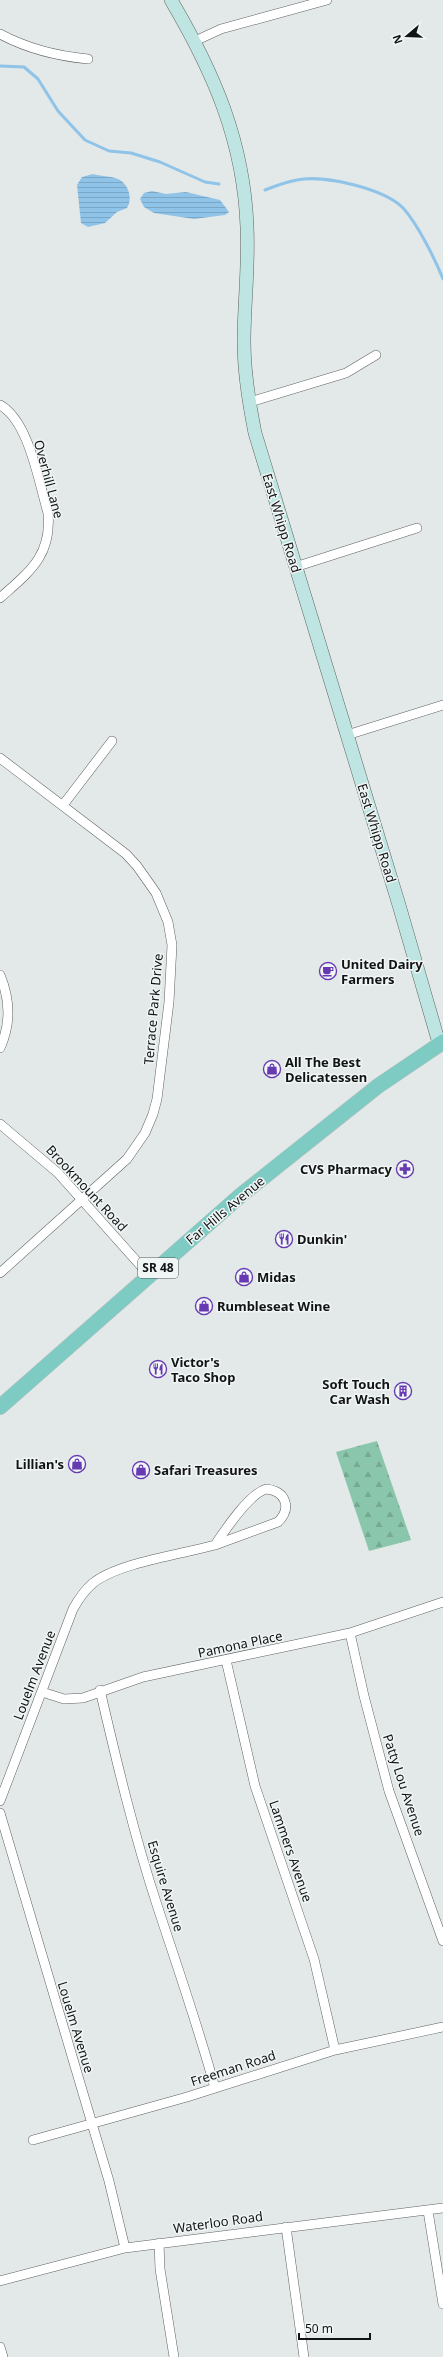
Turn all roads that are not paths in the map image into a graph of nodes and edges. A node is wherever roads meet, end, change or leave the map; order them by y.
1 (171, 0) edge
2 (327, 0) edge
3 (0, 34) edge
4 (195, 41) junction
5 (88, 59) dead end
6 (376, 355) dead end
7 (250, 402) junction
8 (0, 405) edge
9 (417, 528) dead end
10 (295, 567) junction
11 (0, 598) edge
12 (443, 705) edge
13 (347, 735) junction
14 (112, 741) dead end
15 (0, 758) edge
16 (63, 805) junction
17 (0, 975) edge
18 (441, 1042) edge
19 (0, 1048) edge
20 (0, 1124) edge
21 (82, 1200) junction
22 (0, 1273) edge
23 (149, 1276) junction
24 (0, 1407) edge
25 (216, 1546) junction
26 (443, 1602) edge
27 (350, 1633) junction
28 (226, 1660) junction
29 (100, 1690) junction
30 (42, 1692) junction
31 (0, 1801) edge
32 (0, 1813) edge
33 (443, 1941) edge
34 (443, 2027) edge
35 (335, 2050) junction
36 (215, 2088) junction
37 (91, 2123) junction
38 (33, 2140) dead end
39 (443, 2208) edge
40 (428, 2211) junction
41 (286, 2227) junction
42 (159, 2243) junction
43 (125, 2248) junction
44 (0, 2281) edge
45 (443, 2304) edge
46 (0, 2347) edge
47 (3, 2357) edge
48 (174, 2357) edge
49 (304, 2357) edge

1 - 4 main road, East Whipp Road
2 - 4 street
3 - 5 street
4 - 7 main road, East Whipp Road
6 - 7 street
7 - 10 main road, East Whipp Road
8 - 11 street, Overhill Lane
9 - 10 street
10 - 13 main road, East Whipp Road
12 - 13 street
13 - 18 main road, East Whipp Road
14 - 16 street
15 - 16 street, Terrace Park Drive
16 - 21 street, Terrace Park Drive
17 - 19 street
18 - 23 main road, Far Hills Avenue / SR 48
20 - 21 street, Brookmount Road
21 - 22 street, Terrace Park Drive
21 - 23 street, Brookmount Road
23 - 24 main road, Far Hills Avenue / SR 48
25 - 25 street
25 - 30 street, Louelm Avenue
26 - 27 street, Pamona Place
27 - 28 street, Pamona Place
27 - 33 street, Patty Lou Avenue
28 - 29 street, Pamona Place
28 - 35 street, Lammers Avenue
29 - 30 street, Pamona Place
29 - 36 street, Esquire Avenue
30 - 31 street, Louelm Avenue
32 - 37 street, Louelm Avenue
34 - 35 street, Freeman Road
35 - 36 street, Freeman Road
36 - 37 street, Freeman Road
37 - 38 street, Freeman Road
37 - 43 street, Louelm Avenue
39 - 40 street, Waterloo Road
40 - 41 street, Waterloo Road
40 - 45 street
41 - 42 street, Waterloo Road
41 - 49 street
42 - 43 street, Waterloo Road
42 - 48 street
43 - 44 street, Waterloo Road
46 - 47 street

